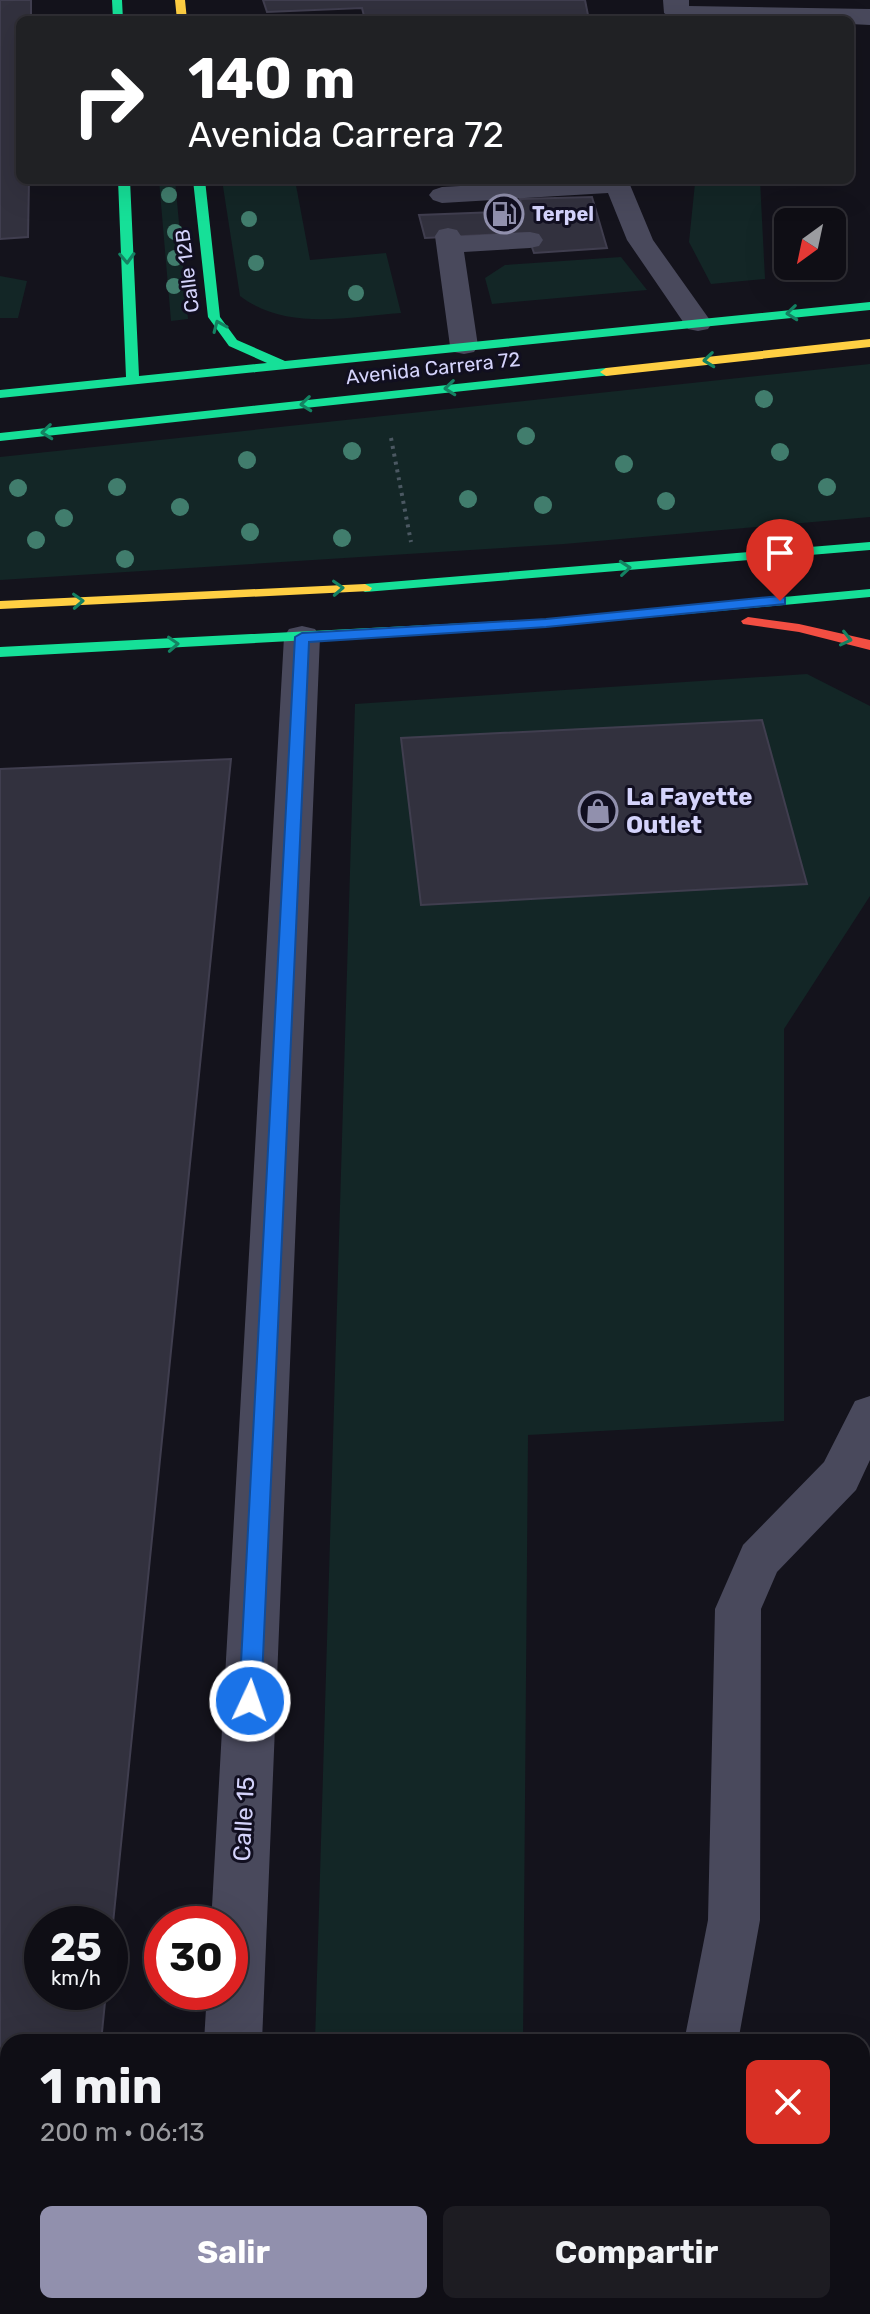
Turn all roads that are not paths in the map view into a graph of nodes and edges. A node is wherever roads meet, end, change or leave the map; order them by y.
1 (689, 11) edge
2 (840, 16) edge
3 (124, 184) edge
4 (199, 184) edge
5 (610, 184) edge
6 (616, 184) edge
7 (445, 214) edge
8 (530, 240) dead end
9 (870, 306) edge
10 (698, 323) junction
11 (870, 343) edge
12 (464, 346) junction
13 (282, 365) junction
14 (133, 380) junction
15 (0, 394) edge
16 (0, 437) edge
17 (870, 546) edge
18 (527, 576) junction
19 (622, 585) dead end
20 (685, 592) dead end
21 (870, 593) edge
22 (780, 601) junction
23 (0, 605) edge
24 (546, 623) junction
25 (302, 637) junction
26 (0, 643) edge
27 (870, 645) edge
28 (39, 650) junction
29 (0, 652) edge
30 (870, 1414) edge
31 (233, 2034) edge
32 (713, 2034) edge

1 - 2 street
3 -> 14 main road
13 -> 4 main road, Calle 12B
5 - 7 lane
6 - 10 lane
7 - 8 lane
7 - 12 lane
9 -> 10 main road, Avenida Carrera 72
10 - 12 main road, Avenida Carrera 72
11 -> 16 main road, Avenida Carrera 72
12 - 13 main road, Avenida Carrera 72
13 - 14 main road, Avenida Carrera 72
14 - 15 main road, Avenida Carrera 72
18 -> 17 main road
18 - 19 main road
23 -> 18 main road
20 - 22 main road
21 - 22 main road
22 - 24 main road
24 - 25 main road
24 -> 27 main road
28 -> 25 main road
25 - 31 street, Calle 15
26 - 28 main road
28 - 29 main road
30 - 32 lane

